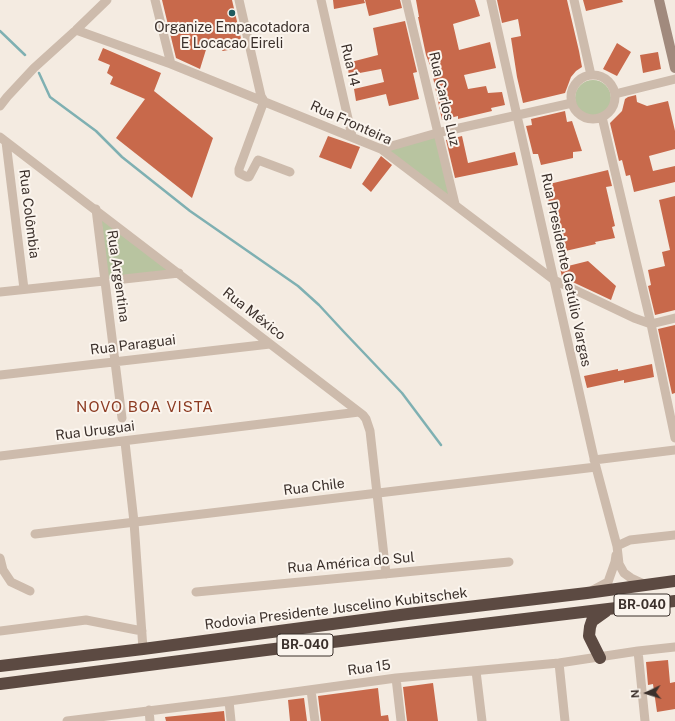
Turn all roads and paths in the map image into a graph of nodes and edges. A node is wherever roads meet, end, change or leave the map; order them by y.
1 (107, 0) edge
2 (155, 0) edge
3 (239, 0) edge
4 (322, 0) edge
5 (406, 0) edge
6 (491, 0) edge
7 (574, 0) edge
8 (659, 0) edge
9 (76, 30) junction
10 (171, 64) junction
11 (675, 68) edge
12 (591, 75) junction
13 (675, 79) edge
14 (615, 94) junction
15 (264, 101) junction
16 (572, 103) junction
17 (0, 106) edge
18 (518, 116) junction
19 (602, 117) junction
20 (437, 133) junction
21 (352, 136) junction
22 (3, 140) edge
23 (381, 149) junction
24 (290, 172) dead end
25 (455, 204) junction
26 (96, 209) junction
27 (179, 273) junction
28 (124, 279) dead end
29 (554, 280) junction
30 (104, 281) junction
31 (24, 288) junction
32 (0, 292) edge
33 (675, 318) edge
34 (651, 324) junction
35 (270, 344) junction
36 (116, 361) junction
37 (0, 375) edge
38 (359, 412) junction
39 (122, 418) dead end
40 (675, 438) edge
41 (125, 442) junction
42 (675, 450) edge
43 (0, 456) edge
44 (595, 463) junction
45 (377, 494) junction
46 (134, 522) junction
47 (35, 534) dead end
48 (675, 535) edge
49 (617, 546) junction
50 (0, 558) edge
51 (509, 562) dead end
52 (386, 574) junction
53 (675, 581) edge
54 (644, 584) junction
55 (30, 591) dead end
56 (196, 592) dead end
57 (587, 593) junction
58 (675, 601) edge
59 (610, 609) junction
60 (142, 630) junction
61 (0, 631) edge
62 (675, 647) edge
63 (143, 649) junction
64 (638, 651) junction
65 (600, 658) junction
66 (559, 663) junction
67 (1, 664) edge
68 (476, 671) junction
69 (396, 678) junction
70 (0, 684) edge
71 (310, 690) junction
72 (229, 701) junction
73 (148, 710) junction
74 (67, 721) edge
75 (150, 721) edge
76 (231, 721) edge
77 (315, 721) edge
78 (401, 721) edge
79 (482, 721) edge
80 (565, 721) edge
81 (645, 721) edge

1 - 9 street
2 - 10 street
3 - 15 street
4 - 21 street, Rua 14
5 - 20 street, Rua Carlos Luz
6 - 18 street, Rua Presidente Getúlio Vargas
7 - 12 street
8 - 11 main road
9 - 10 street, Rua Fronteira
9 - 17 street
10 - 15 street, Rua Fronteira
12 - 14 street
12 - 16 street
13 - 14 street
14 - 19 street
15 - 21 street, Rua Fronteira
15 - 24 street
16 - 18 street
16 - 19 street
18 - 20 street
18 - 29 street, Rua Presidente Getúlio Vargas
19 - 34 street
20 - 23 street
20 - 25 street, Rua Carlos Luz
21 - 23 street, Rua Fronteira
22 - 26 street, Rua México
22 - 31 street, Rua Colômbia
23 - 25 street, Rua Fronteira
25 - 29 street, Rua Fronteira
26 - 27 street, Rua México
26 - 30 street, Rua Argentina
27 - 28 street
27 - 35 street, Rua México
29 - 34 street, Rua Fronteira
29 - 44 street, Rua Presidente Getúlio Vargas
30 - 31 street
30 - 36 street, Rua Argentina
31 - 32 street
33 - 34 street
34 - 40 street
35 - 36 street, Rua Paraguai
35 - 38 street, Rua México
36 - 37 street, Rua Paraguai
36 - 39 street, Rua Argentina
38 - 41 street, Rua Uruguai
38 - 45 street, Rua México
41 - 43 street, Rua Uruguai
41 - 46 street
42 - 44 street, Rua Chile
44 - 45 street, Rua Chile
44 - 49 street, Rua Presidente Getúlio Vargas
45 - 46 street, Rua Chile
45 - 52 street, Rua México
46 - 47 street, Rua Chile
46 - 60 street
48 - 49 street
49 - 54 street, Rua Presidente Getúlio Vargas
49 - 57 street, Rua Presidente Getúlio Vargas
50 - 55 street
51 - 52 street, Rua América do Sul
52 - 56 street, Rua América do Sul
53 - 54 highway, Rodovia Presidente Juscelino Kubitschek / BR-040
54 - 57 highway, Rodovia Presidente Juscelino Kubitschek / BR-040
57 - 63 highway, Rodovia Presidente Juscelino Kubitschek / BR-040
58 - 59 highway, BR-040
59 - 65 highway
59 - 70 highway, BR-040
60 - 61 street
60 - 63 street
62 - 64 street, Rua 15
63 - 67 highway, Rodovia Presidente Juscelino Kubitschek / BR-040
64 - 65 street, Rua 15
64 - 81 street
65 - 66 street, Rua 15
66 - 68 street, Rua 15
66 - 80 street
68 - 69 street, Rua 15
68 - 79 street
69 - 71 street, Rua 15
69 - 78 street
71 - 72 street, Rua 15
71 - 77 street
72 - 73 street, Rua 15
72 - 76 street
73 - 74 street, Rua 15
73 - 75 street

